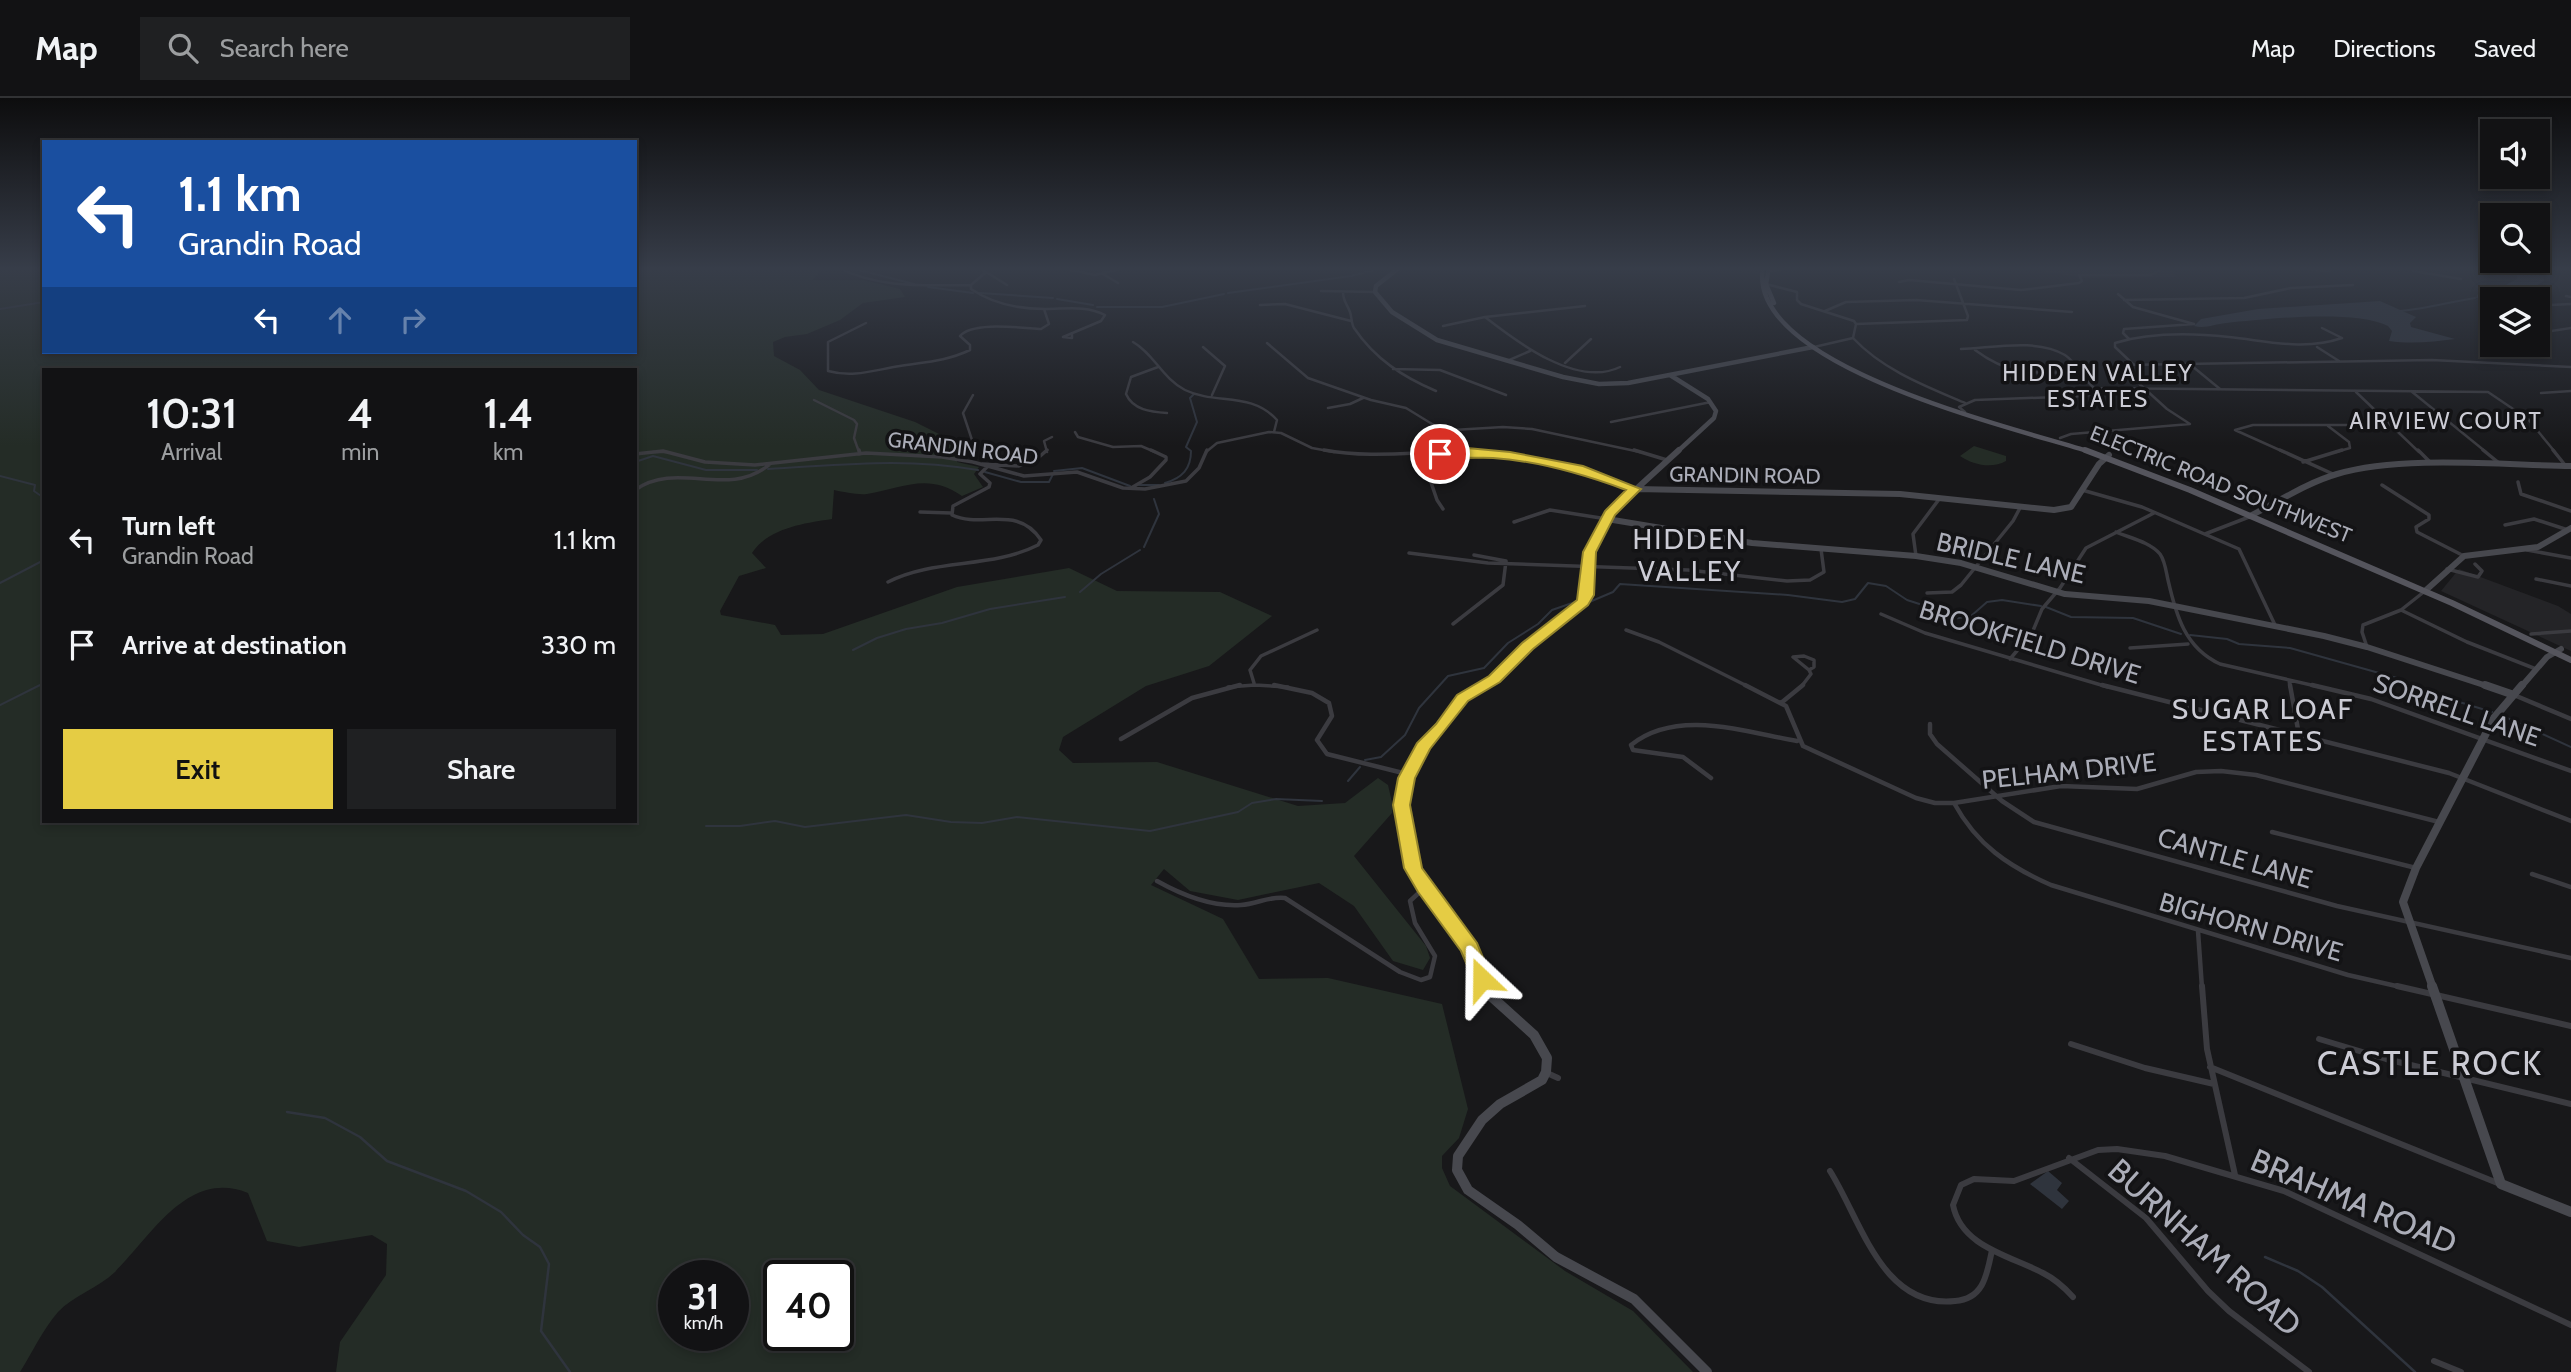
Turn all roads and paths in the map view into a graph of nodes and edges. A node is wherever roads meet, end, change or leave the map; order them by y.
1 (859, 326) edge
2 (1045, 326) edge
3 (1089, 326) edge
4 (1354, 326) edge
5 (1414, 326) edge
6 (1498, 326) edge
7 (1790, 326) edge
8 (1796, 326) edge
9 (1855, 326) edge
10 (2165, 326) edge
11 (2322, 328) dead end
12 (2571, 328) edge
13 (2550, 331) edge
14 (1072, 334) dead end
15 (1591, 338) dead end
16 (1853, 338) junction
17 (2129, 339) junction
18 (1133, 342) dead end
19 (1267, 343) dead end
20 (1815, 346) junction
21 (1203, 347) dead end
22 (2316, 347) junction
23 (1961, 349) dead end
24 (1974, 349) junction
25 (1532, 351) junction
26 (1509, 361) junction
27 (2341, 362) junction
28 (1564, 363) junction
29 (2134, 365) junction
30 (2192, 366) junction
31 (1158, 367) junction
32 (1620, 367) dead end
33 (2571, 367) edge
34 (1392, 369) junction
35 (2079, 372) junction
36 (1670, 375) junction
37 (2094, 388) junction
38 (2144, 388) junction
39 (2220, 389) junction
40 (1436, 391) dead end
41 (2410, 391) junction
42 (2571, 391) edge
43 (2355, 392) junction
44 (2541, 393) dead end
45 (973, 395) dead end
46 (1212, 395) junction
47 (1506, 395) dead end
48 (1364, 398) junction
49 (814, 400) dead end
50 (1712, 402) junction
51 (1962, 405) junction
52 (1328, 408) dead end
53 (1965, 412) junction
54 (1167, 413) dead end
55 (1611, 422) dead end
56 (2347, 425) dead end
57 (2327, 426) junction
58 (1074, 432) dead end
59 (1274, 432) junction
60 (1052, 437) dead end
61 (2060, 438) junction
62 (637, 454) edge
63 (860, 454) junction
64 (1422, 456) junction
65 (2107, 456) junction
66 (963, 460) junction
67 (1668, 460) junction
68 (2303, 462) junction
69 (769, 464) junction
70 (2431, 464) junction
71 (2501, 464) junction
72 (985, 466) junction
73 (2568, 466) edge
74 (2334, 475) junction
75 (2518, 482) dead end
76 (2382, 485) dead end
77 (637, 488) edge
78 (1130, 489) junction
79 (1634, 489) junction
80 (2082, 490) junction
81 (1940, 497) junction
82 (2020, 508) junction
83 (1443, 509) dead end
84 (2571, 511) edge
85 (920, 512) dead end
86 (951, 513) junction
87 (2155, 513) junction
88 (2252, 515) junction
89 (1607, 519) junction
90 (1514, 522) dead end
91 (2505, 525) dead end
92 (2570, 529) edge
93 (2116, 532) junction
94 (2205, 534) junction
95 (1821, 549) junction
96 (2522, 550) junction
97 (1409, 553) dead end
98 (1474, 555) dead end
99 (1916, 556) junction
100 (2464, 556) junction
101 (2571, 558) edge
102 (1506, 564) junction
103 (2474, 564) dead end
104 (1586, 567) junction
105 (1976, 567) junction
106 (2447, 569) junction
107 (2536, 579) dead end
108 (888, 582) dead end
109 (2571, 586) edge
110 (2427, 590) junction
111 (2054, 592) junction
112 (1927, 593) dead end
113 (2175, 605) junction
114 (2401, 610) junction
115 (1881, 614) dead end
116 (1453, 624) dead end
117 (2275, 625) junction
118 (1317, 630) dead end
119 (1626, 630) dead end
120 (2571, 631) edge
121 (2531, 634) junction
122 (2189, 645) junction
123 (2367, 647) junction
124 (2130, 648) dead end
125 (2558, 650) junction
126 (2571, 657) edge
127 (2010, 659) junction
128 (2536, 669) junction
129 (1809, 670) junction
130 (2288, 680) junction
131 (1254, 683) junction
132 (2514, 695) junction
133 (1781, 703) junction
134 (2571, 719) edge
135 (1930, 724) dead end
136 (2299, 735) junction
137 (1121, 739) dead end
138 (2484, 739) junction
139 (1798, 741) junction
140 (2571, 771) edge
141 (1408, 774) junction
142 (1711, 778) dead end
143 (2464, 779) junction
144 (1997, 797) junction
145 (1954, 803) junction
146 (2571, 821) edge
147 (2441, 822) junction
148 (2272, 832) dead end
149 (2416, 868) junction
150 (2532, 874) dead end
151 (1157, 881) dead end
152 (2571, 887) edge
153 (1424, 888) junction
154 (2409, 922) junction
155 (2198, 931) junction
156 (2571, 958) edge
157 (2434, 995) junction
158 (2571, 1026) edge
159 (2319, 1039) dead end
160 (2071, 1044) dead end
161 (2210, 1067) junction
162 (1546, 1072) junction
163 (2463, 1078) junction
164 (1558, 1079) dead end
165 (2214, 1084) junction
166 (2571, 1104) edge
167 (2069, 1158) junction
168 (1830, 1171) dead end
169 (2235, 1175) junction
170 (2501, 1184) junction
171 (2571, 1212) edge
172 (1992, 1250) junction
173 (2073, 1297) dead end
174 (2571, 1325) edge
175 (2434, 1361) dead end
176 (1707, 1372) edge
177 (2309, 1372) edge
178 (2461, 1372) edge

1 - 2 street
3 - 14 street
4 - 34 street
5 - 26 street
6 - 25 street
7 - 20 main road, ELECTRIC ROAD SOUTHWEST
8 - 20 main road, ELECTRIC ROAD SOUTHWEST
9 - 16 street
10 - 17 street
11 - 22 street
12 - 13 street
15 - 28 street
16 - 20 street
16 - 51 street
17 - 22 street
17 - 29 street
18 - 31 street
19 - 48 street
20 - 36 street
20 - 51 main road, ELECTRIC ROAD SOUTHWEST
20 - 53 main road, ELECTRIC ROAD SOUTHWEST
21 - 46 street
22 - 27 street
23 - 24 street
24 - 35 street
24 - 35 street
25 - 26 street
25 - 28 street
26 - 36 street
27 - 30 street
27 - 33 street
28 - 32 street
29 - 30 street
29 - 38 street
30 - 39 street
31 - 46 street
31 - 54 street
34 - 40 street
34 - 47 street
35 - 37 street
36 - 50 street
37 - 38 street
37 - 51 street
38 - 39 street
38 - 61 street
39 - 43 street
41 - 43 street
41 - 71 street
41 - 73 street
42 - 44 street
43 - 70 street
45 - 66 street
46 - 59 street
48 - 52 street
48 - 67 street
49 - 63 street
50 - 55 street
50 - 67 street
51 - 53 street
51 - 61 main road, ELECTRIC ROAD SOUTHWEST
53 - 65 main road, ELECTRIC ROAD SOUTHWEST
56 - 57 street
57 - 68 street
57 - 68 street
58 - 78 street
59 - 64 street, GRANDIN ROAD
59 - 78 street, GRANDIN ROAD
60 - 72 street
61 - 65 main road, ELECTRIC ROAD SOUTHWEST
62 - 69 street, GRANDIN ROAD
63 - 66 street, GRANDIN ROAD
63 - 69 street, GRANDIN ROAD
64 - 79 street, GRANDIN ROAD
64 - 83 street
65 - 80 street, GRANDIN ROAD
65 - 88 main road, ELECTRIC ROAD SOUTHWEST
66 - 72 street, GRANDIN ROAD
67 - 79 street
68 - 74 street
69 - 77 street
70 - 71 street
70 - 74 street
71 - 73 street
72 - 78 street, GRANDIN ROAD
72 - 86 street
74 - 88 street
75 - 84 street
76 - 100 street
79 - 81 street, GRANDIN ROAD
79 - 89 street
80 - 82 street, GRANDIN ROAD
80 - 87 street
81 - 82 street, GRANDIN ROAD
81 - 99 street
82 - 105 street
85 - 86 street
86 - 108 street
87 - 93 street
87 - 94 street
88 - 94 street
88 - 110 main road, ELECTRIC ROAD SOUTHWEST
88 - 110 main road, ELECTRIC ROAD SOUTHWEST
89 - 90 street, BRIDLE LANE
89 - 95 street, BRIDLE LANE
89 - 104 street
91 - 92 street
92 - 96 street
93 - 111 street
93 - 113 street
94 - 117 street
95 - 99 street, BRIDLE LANE
95 - 104 street
96 - 100 street
96 - 101 street
97 - 102 street
98 - 102 street
99 - 105 street, BRIDLE LANE
100 - 106 street
102 - 104 street
102 - 116 street
103 - 106 street
104 - 141 street
105 - 111 street, BRIDLE LANE
105 - 112 street
106 - 110 street
107 - 109 street
110 - 114 street
110 - 121 main road
110 - 125 main road
111 - 113 street, BRIDLE LANE
111 - 127 street
113 - 117 street, BRIDLE LANE
113 - 122 street
114 - 123 street
114 - 128 street
115 - 127 street, BROOKFIELD DRIVE
117 - 123 street, BRIDLE LANE
118 - 131 street
119 - 133 street
120 - 121 street
121 - 125 main road
122 - 124 street
122 - 130 street, SORRELL LANE
123 - 132 street, BRIDLE LANE
125 - 126 main road
125 - 128 street
127 - 136 street, BROOKFIELD DRIVE
128 - 132 street
129 - 129 street
129 - 133 street
130 - 136 street
130 - 138 street, SORRELL LANE
131 - 137 street
131 - 141 street
132 - 134 street, BRIDLE LANE
132 - 138 street
133 - 139 street
135 - 144 street, CANTLE LANE
136 - 143 street, BROOKFIELD DRIVE
138 - 140 street, SORRELL LANE
138 - 143 street
139 - 142 street
139 - 145 street, PELHAM DRIVE
141 - 153 street
143 - 146 street, BROOKFIELD DRIVE
143 - 147 street
144 - 145 street, PELHAM DRIVE
144 - 147 street, PELHAM DRIVE
144 - 154 street, CANTLE LANE
145 - 155 street, BIGHORN DRIVE
147 - 149 street
148 - 149 street
149 - 154 street
150 - 152 street
151 - 153 street
153 - 162 street
154 - 156 street, CANTLE LANE
154 - 157 street
155 - 157 street, BIGHORN DRIVE
155 - 161 street
157 - 158 street, BIGHORN DRIVE
157 - 163 street
159 - 163 street
160 - 165 street
161 - 165 street
161 - 170 street
162 - 164 street
162 - 176 street
163 - 166 street
163 - 170 street
165 - 169 street
167 - 169 street, BRAHMA ROAD
167 - 172 street, BRAHMA ROAD
167 - 177 street, BURNHAM ROAD
168 - 172 street
169 - 174 street, BRAHMA ROAD
170 - 171 street
172 - 173 street, BRAHMA ROAD
175 - 178 street

